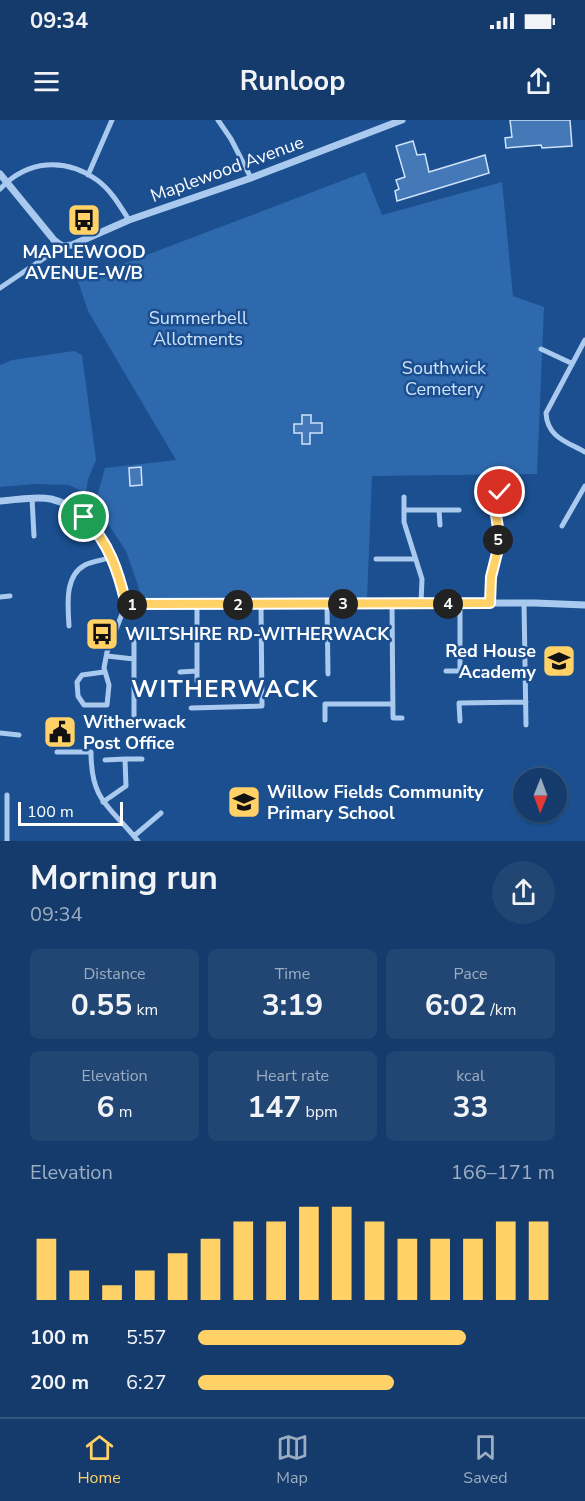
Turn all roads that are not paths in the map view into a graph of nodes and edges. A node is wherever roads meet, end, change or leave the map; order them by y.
1 (112, 120) edge
2 (218, 120) edge
3 (402, 120) edge
4 (0, 174) edge
5 (88, 175) junction
6 (251, 178) junction
7 (7, 182) junction
8 (0, 189) edge
9 (129, 220) junction
10 (62, 246) junction
11 (0, 288) edge
12 (585, 340) edge
13 (541, 349) dead end
14 (571, 363) junction
15 (585, 452) edge
16 (585, 486) edge
17 (500, 492) dead end
18 (405, 497) dead end
19 (32, 498) junction
20 (0, 501) edge
21 (404, 510) junction
22 (439, 510) junction
23 (459, 510) dead end
24 (440, 525) dead end
25 (562, 526) dead end
26 (34, 536) dead end
27 (112, 557) junction
28 (376, 559) dead end
29 (415, 559) junction
30 (10, 596) dead end
31 (0, 597) edge
32 (422, 603) junction
33 (490, 603) junction
34 (524, 603) junction
35 (126, 604) junction
36 (327, 604) junction
37 (392, 604) junction
38 (460, 604) junction
39 (197, 605) junction
40 (261, 605) junction
41 (585, 605) edge
42 (69, 626) dead end
43 (134, 631) dead end
44 (107, 656) junction
45 (134, 659) junction
46 (197, 671) junction
47 (446, 671) dead end
48 (104, 672) junction
49 (180, 672) dead end
50 (328, 674) dead end
51 (197, 681) dead end
52 (526, 702) junction
53 (393, 704) junction
54 (191, 708) dead end
55 (402, 718) dead end
56 (325, 720) dead end
57 (460, 721) dead end
58 (134, 724) dead end
59 (526, 725) dead end
60 (0, 733) edge
61 (19, 735) dead end
62 (57, 752) dead end
63 (125, 759) junction
64 (142, 759) dead end
65 (105, 760) dead end
66 (7, 795) dead end
67 (103, 802) junction
68 (161, 813) dead end
69 (136, 838) edge
70 (7, 841) edge

1 - 5 street
2 - 6 street
3 - 6 street, Maplewood Avenue
4 - 7 street
5 - 7 street
5 - 9 street
6 - 9 street, Maplewood Avenue
7 - 8 street
7 - 10 street
9 - 10 street, Maplewood Avenue
10 - 11 street
12 - 14 street
13 - 14 street
14 - 15 street
16 - 25 street
17 - 33 street
18 - 21 street
19 - 20 street
19 - 26 street
19 - 27 street
21 - 22 street
21 - 29 street
22 - 23 street
22 - 24 street
27 - 35 street
27 - 42 street
28 - 29 street
29 - 32 street
30 - 31 street
32 - 37 street
32 - 38 street
33 - 34 street
33 - 38 street
34 - 41 street
34 - 52 street
35 - 39 street
35 - 44 street
36 - 37 street
36 - 40 street
36 - 50 street
37 - 53 street
38 - 47 street
39 - 40 street
39 - 46 street
40 - 54 street
43 - 45 street
44 - 45 street
44 - 48 street
45 - 58 street
46 - 49 street
46 - 51 street
48 - 48 street
52 - 57 street
52 - 59 street
53 - 55 street
53 - 56 street
60 - 61 street
62 - 67 street
63 - 64 street
63 - 65 street
63 - 67 street
66 - 70 street
67 - 69 street
68 - 69 street

